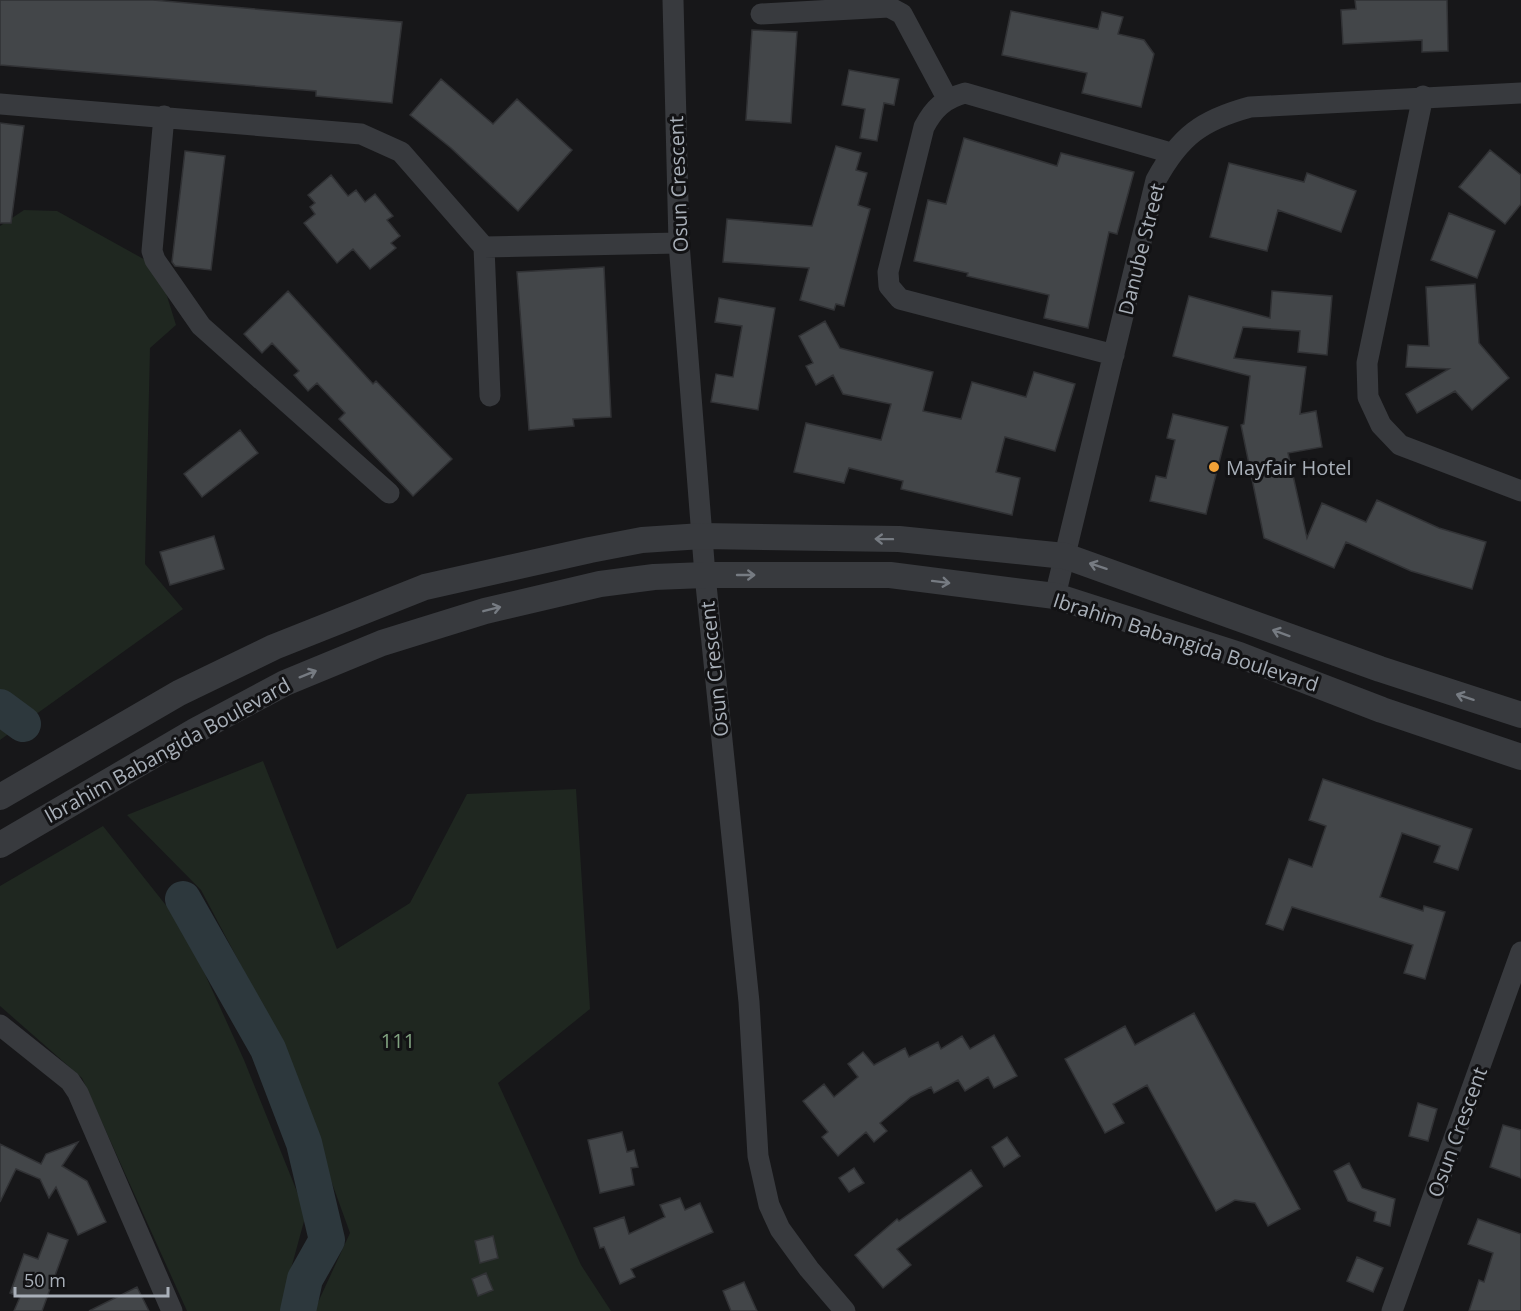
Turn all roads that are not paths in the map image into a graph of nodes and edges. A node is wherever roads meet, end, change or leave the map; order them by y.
1 (673, 0) edge
2 (761, 14) dead end
3 (1521, 93) edge
4 (1423, 96) junction
5 (947, 98) junction
6 (0, 104) edge
7 (164, 116) junction
8 (1171, 153) junction
9 (679, 243) junction
10 (484, 247) junction
11 (1114, 355) junction
12 (490, 396) dead end
13 (1521, 491) edge
14 (389, 493) dead end
15 (702, 536) junction
16 (1065, 556) junction
17 (705, 575) junction
18 (1055, 596) junction
19 (1521, 715) edge
20 (1521, 757) edge
21 (0, 797) edge
22 (0, 845) edge
23 (1521, 952) edge
24 (0, 1025) edge
25 (172, 1311) edge
26 (844, 1311) edge
27 (1392, 1311) edge

1 - 9 street, Osun Crescent
2 - 5 street
3 - 4 street, Danube Street
4 - 8 street, Danube Street
4 - 13 street
5 - 8 street
5 - 11 street
6 - 7 street
7 - 10 street
7 - 14 street
8 - 11 street, Danube Street
9 - 10 street
9 - 15 street, Osun Crescent
10 - 12 street
11 - 16 street, Danube Street
16 -> 15 street, Ibrahim Babangida Boulevard
15 - 17 street, Osun Crescent
15 - 21 street, Ibrahim Babangida Boulevard
16 - 18 street, Danube Street
19 -> 16 street, Ibrahim Babangida Boulevard
17 -> 18 street, Ibrahim Babangida Boulevard
22 -> 17 street, Ibrahim Babangida Boulevard
17 - 26 street, Osun Crescent
18 - 20 street, Ibrahim Babangida Boulevard
23 - 27 street, Osun Crescent
24 - 25 street

